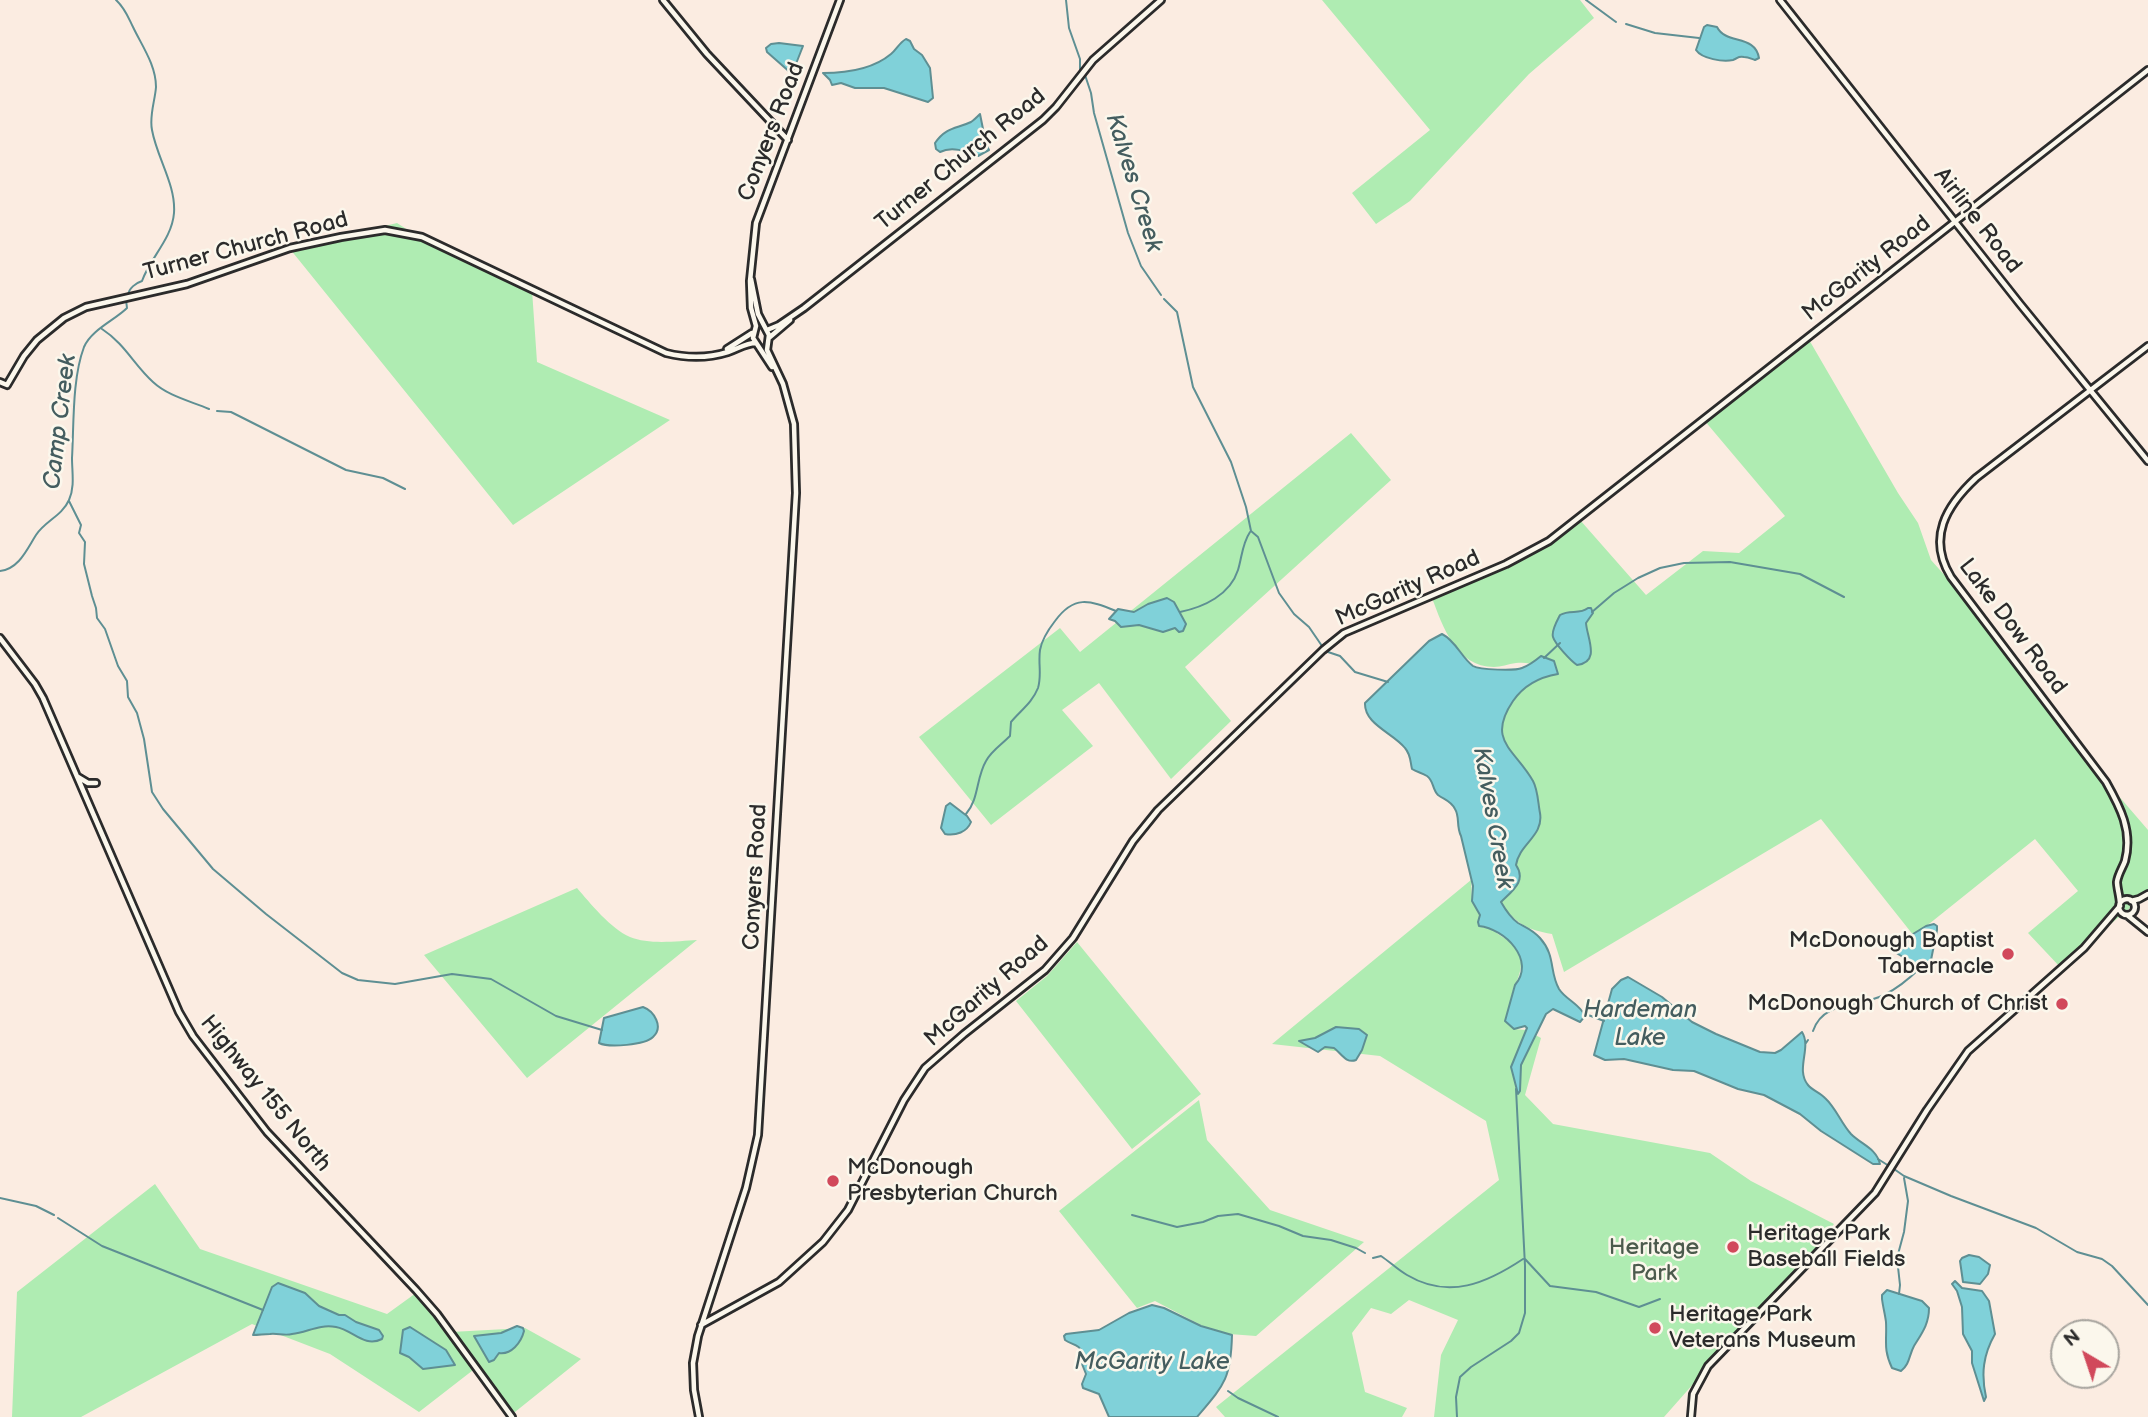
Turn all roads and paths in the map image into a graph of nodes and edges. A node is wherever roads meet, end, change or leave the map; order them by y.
1 (663, 0) edge
2 (840, 0) edge
3 (1161, 0) edge
4 (1780, 0) edge
5 (2148, 70) edge
6 (788, 140) junction
7 (1956, 222) junction
8 (751, 279) junction
9 (804, 308) junction
10 (766, 329) junction
11 (754, 331) junction
12 (768, 341) junction
13 (756, 343) junction
14 (2148, 346) edge
15 (721, 353) junction
16 (0, 382) edge
17 (783, 386) junction
18 (2090, 390) junction
19 (2148, 461) edge
20 (0, 638) edge
21 (76, 775) junction
22 (96, 783) dead end
23 (2119, 877) junction
24 (2148, 895) edge
25 (2130, 900) junction
26 (2120, 905) junction
27 (2134, 909) junction
28 (2124, 914) junction
29 (2106, 921) junction
30 (701, 1325) junction
31 (512, 1417) edge
32 (699, 1417) edge
33 (1692, 1417) edge

1 - 6 street
2 - 6 street, Conyers Road
3 - 9 street, Turner Church Road
4 - 7 street, Airline Road
5 - 7 street, McGarity Road
6 - 8 street, Conyers Road
7 - 18 street, Airline Road
7 - 30 street, McGarity Road
8 - 10 street, Conyers Road
8 - 11 street, Conyers Road
9 - 10 street, Turner Church Road
9 - 12 street, Turner Church Road
10 - 11 street
10 - 12 street, Conyers Road
11 - 13 street, Conyers Road
11 - 15 street, Turner Church Road
12 - 13 street, Turner Church Road
12 - 17 street, Conyers Road
13 - 15 street, Turner Church Road
13 - 17 street, Conyers Road
14 - 18 street, Lake Dow Road
15 - 16 street, Turner Church Road
17 - 30 street, Conyers Road
18 - 19 street, Airline Road
18 - 23 street, Lake Dow Road
20 - 21 street, Highway 155 North
21 - 22 street
21 - 31 street, Highway 155 North
23 - 25 street
23 - 26 street, Lake Dow Road
24 - 25 street
24 - 27 street
25 - 26 street
25 - 27 street
26 - 28 street
26 - 29 street
27 - 28 street
27 - 28 street
28 - 29 street
29 - 33 street
30 - 32 street, Conyers Road

